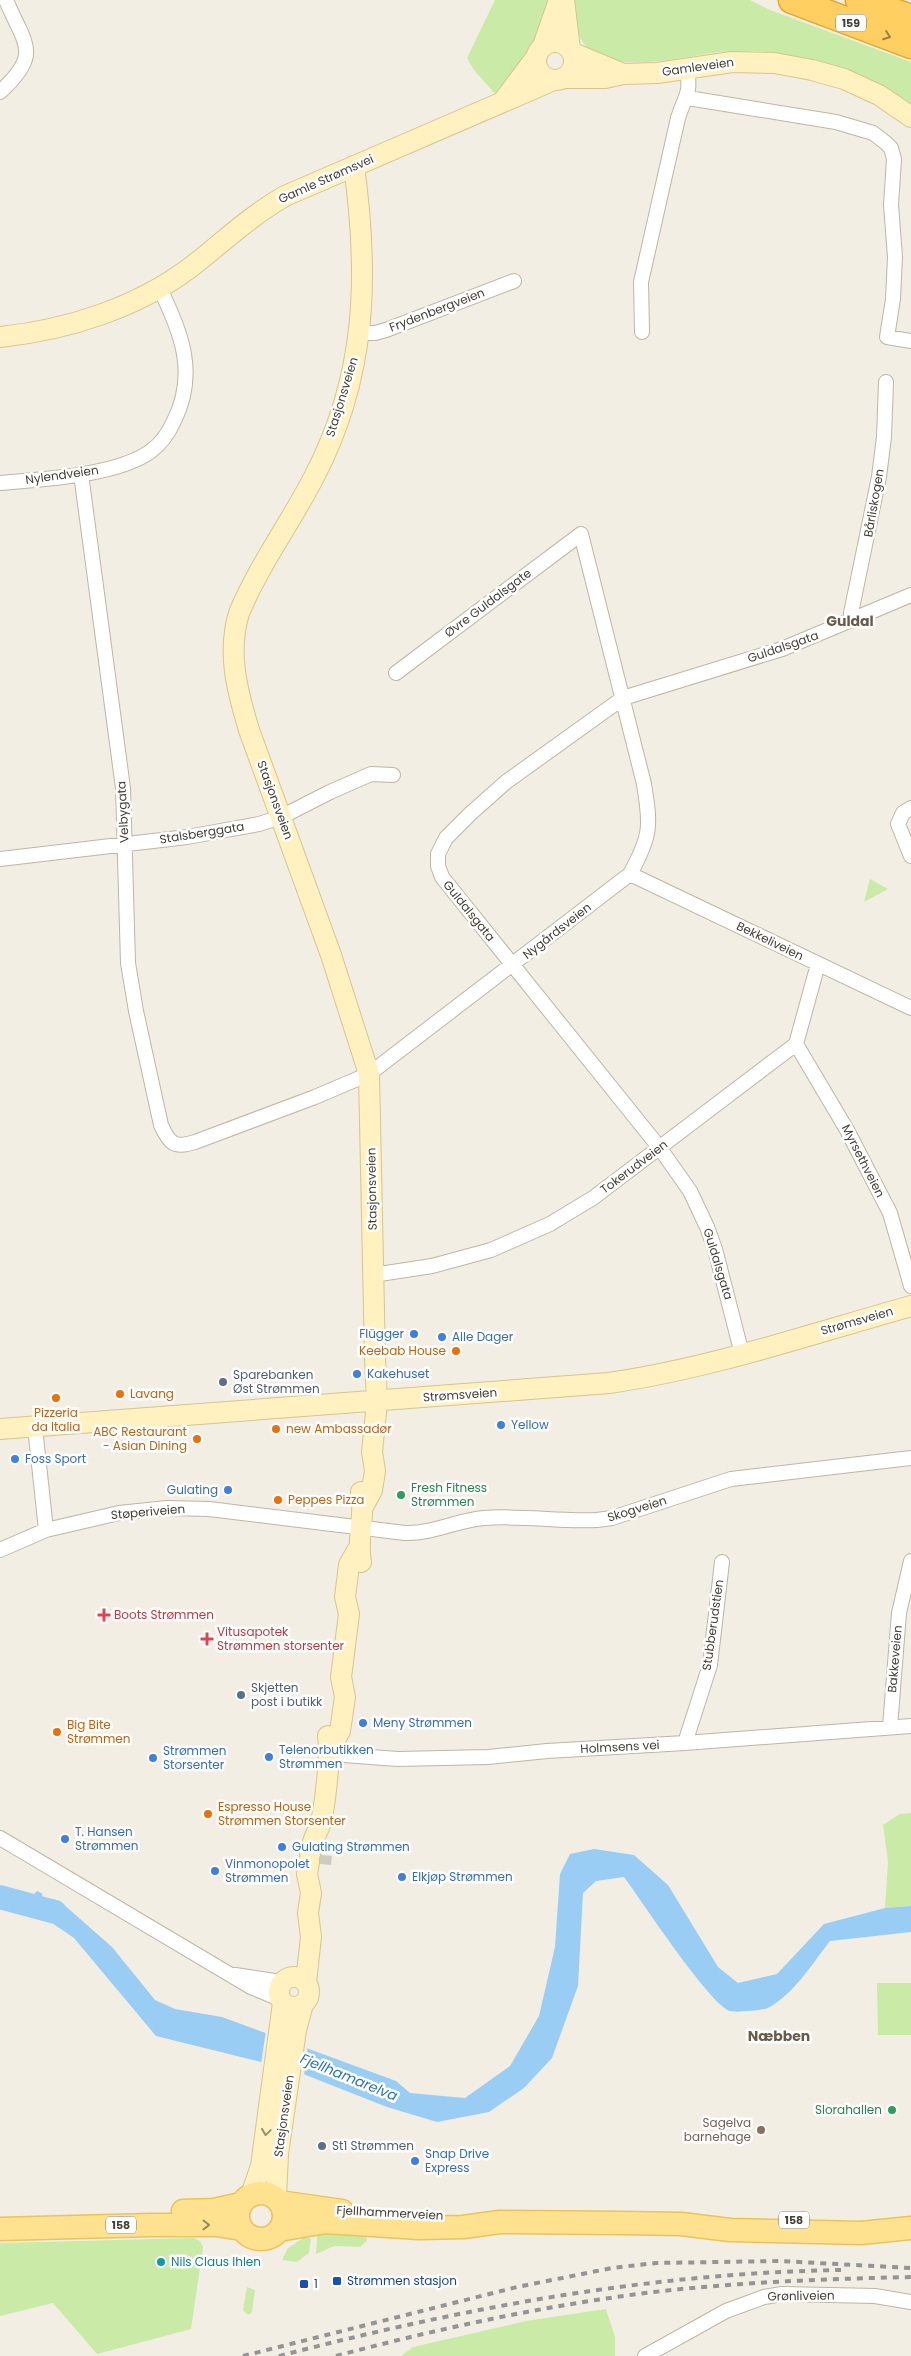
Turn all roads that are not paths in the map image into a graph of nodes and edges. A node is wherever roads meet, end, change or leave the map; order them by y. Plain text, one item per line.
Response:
1 (6, 0) edge
2 (559, 0) edge
3 (564, 0) edge
4 (792, 0) edge
5 (859, 0) edge
6 (903, 15) edge
7 (911, 44) edge
8 (540, 51) junction
9 (572, 51) junction
10 (687, 67) junction
11 (623, 74) junction
12 (560, 79) junction
13 (0, 92) edge
14 (688, 98) junction
15 (504, 100) junction
16 (911, 118) edge
17 (354, 166) junction
18 (514, 281) dead end
19 (159, 287) junction
20 (642, 332) dead end
21 (360, 333) junction
22 (0, 337) edge
23 (911, 341) edge
24 (886, 382) dead end
25 (81, 474) junction
26 (0, 483) edge
27 (581, 534) joint
28 (911, 595) edge
29 (853, 621) junction
30 (396, 673) dead end
31 (624, 698) junction
32 (394, 775) dead end
33 (911, 808) edge
34 (281, 817) junction
35 (125, 844) junction
36 (911, 856) edge
37 (0, 858) edge
38 (630, 874) junction
39 (818, 964) junction
40 (512, 965) junction
41 (911, 1008) edge
42 (796, 1044) junction
43 (369, 1074) junction
44 (174, 1144) joint
45 (659, 1147) junction
46 (373, 1274) junction
47 (911, 1286) edge
48 (911, 1306) edge
49 (742, 1354) junction
50 (377, 1402) junction
51 (35, 1427) junction
52 (0, 1429) edge
53 (911, 1458) edge
54 (361, 1528) junction
55 (46, 1530) junction
56 (0, 1550) edge
57 (722, 1562) dead end
58 (910, 1570) edge
59 (911, 1726) edge
60 (890, 1727) junction
61 (684, 1744) junction
62 (330, 1751) junction
63 (0, 1838) edge
64 (288, 1988) junction
65 (288, 2029) junction
66 (282, 2072) junction
67 (246, 2200) junction
68 (278, 2200) junction
69 (0, 2215) edge
70 (500, 2222) junction
71 (909, 2228) edge
72 (0, 2229) edge
73 (259, 2233) junction
74 (911, 2302) edge
75 (646, 2356) edge

1 - 13 street
2 - 8 main road
3 - 9 main road
4 -> 7 highway, 159
5 - 6 highway, 159
8 - 9 main road
8 - 12 main road
8 - 15 main road
9 - 11 main road, Gamleveien
9 - 12 main road
10 - 11 main road, Gamleveien
10 - 14 street
10 - 16 main road, Gamleveien
11 - 12 main road, Gamleveien
12 - 15 main road, Gamle Strømsvei
14 - 20 street
14 - 23 street
15 - 17 main road, Gamle Strømsvei
17 - 19 main road, Gamle Strømsvei
17 - 21 main road, Stasjonsveien
18 - 21 street, Frydenbergveien
19 - 22 main road, Gamle Strømsvei
19 - 25 street, Nylendveien
21 - 34 main road, Stasjonsveien
24 - 29 street, Bårliskogen
25 - 26 street, Nylendveien
25 - 35 street, Velbygata
27 - 30 street, Øvre Guldalsgate
27 - 31 street, Nygårdsveien
28 - 29 street, Guldalsgata
29 - 31 street, Guldalsgata
31 - 38 street, Nygårdsveien
31 - 40 street, Guldalsgata
32 - 34 street, Stalsberggata
33 - 36 street
34 - 35 street, Stalsberggata
34 - 43 main road, Stasjonsveien
35 - 37 street, Stalsberggata
35 - 44 street, Velbygata
38 - 39 street, Bekkeliveien
38 - 40 street, Nygårdsveien
39 - 41 street, Bekkeliveien
39 - 42 street
40 - 43 street, Nygårdsveien
40 - 45 street, Guldalsgata
42 - 45 street, Tokerudveien
42 - 47 street, Myrsethveien
43 - 44 street, Nygårdsveien
43 - 46 main road, Stasjonsveien
45 - 46 street, Tokerudveien
45 - 49 street, Guldalsgata
46 - 50 main road, Stasjonsveien
48 - 49 main road, Strømsveien
49 - 50 main road, Strømsveien
50 - 51 main road, Strømsveien
50 - 54 main road, Stasjonsveien
51 - 52 main road, Strømsveien
51 - 55 street
53 - 54 street, Skogveien
54 - 55 street, Støperiveien
54 - 62 main road, Stasjonsveien
55 - 56 street, Støperiveien
57 - 61 street, Stubberudstien
58 - 60 street, Bakkeveien
59 - 60 street, Holmsens vei
60 - 61 street, Holmsens vei
61 - 62 street, Holmsens vei
62 - 64 main road, Stasjonsveien
63 - 64 street
64 - 65 main road, Stasjonsveien
64 - 65 main road, Stasjonsveien
65 - 66 main road, Stasjonsveien
66 -> 67 main road, Stasjonsveien
66 - 68 main road, Stasjonsveien
67 - 68 main road, 158
67 - 69 main road, 158
67 - 73 main road
68 - 70 main road, Fjellhammerveien / 158
68 - 73 main road
70 - 71 main road, Fjellhammerveien / 158
70 - 73 main road, Fjellhammerveien / 158
72 -> 73 main road, 158
74 - 75 street, Grønliveien

